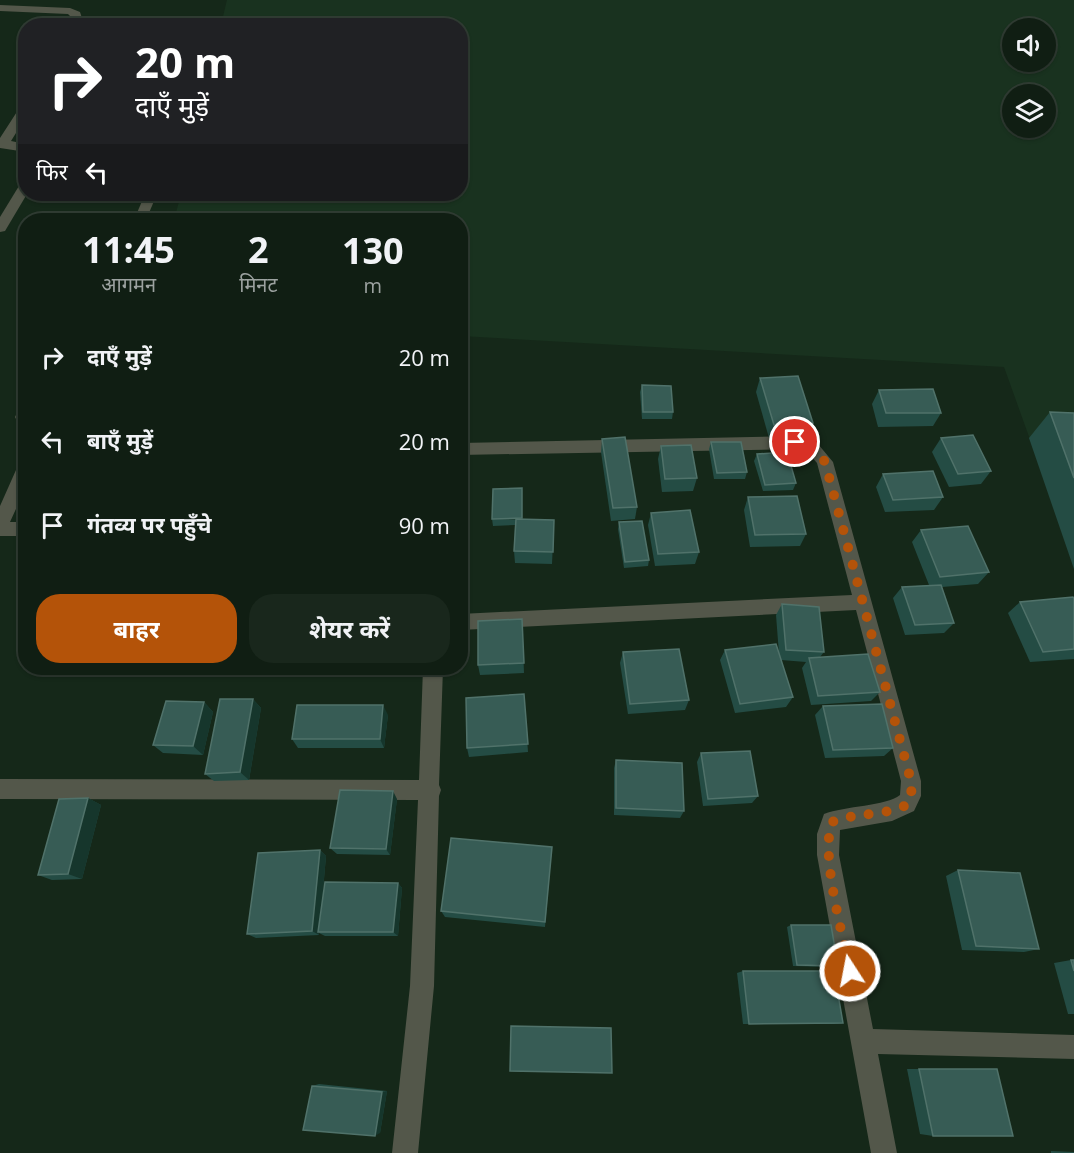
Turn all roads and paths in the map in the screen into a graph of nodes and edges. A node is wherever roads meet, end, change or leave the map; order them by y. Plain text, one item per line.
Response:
1 (0, 8) edge
2 (78, 18) edge
3 (18, 120) edge
4 (1, 144) edge
5 (18, 147) edge
6 (18, 198) edge
7 (0, 228) edge
8 (468, 449) edge
9 (18, 485) edge
10 (0, 528) edge
11 (18, 529) edge
12 (863, 602) junction
13 (468, 622) edge
14 (433, 675) edge
15 (0, 789) edge
16 (431, 789) junction
17 (863, 1041) junction
18 (1074, 1047) edge
19 (405, 1153) edge
20 (884, 1153) edge

1 - 2 street
3 - 4 street
4 - 5 street
6 - 7 street
8 - 12 street
9 - 10 street
10 - 11 street
12 - 13 street
12 - 17 street
14 - 16 street
15 - 16 street
16 - 19 street
17 - 18 street
17 - 20 street

